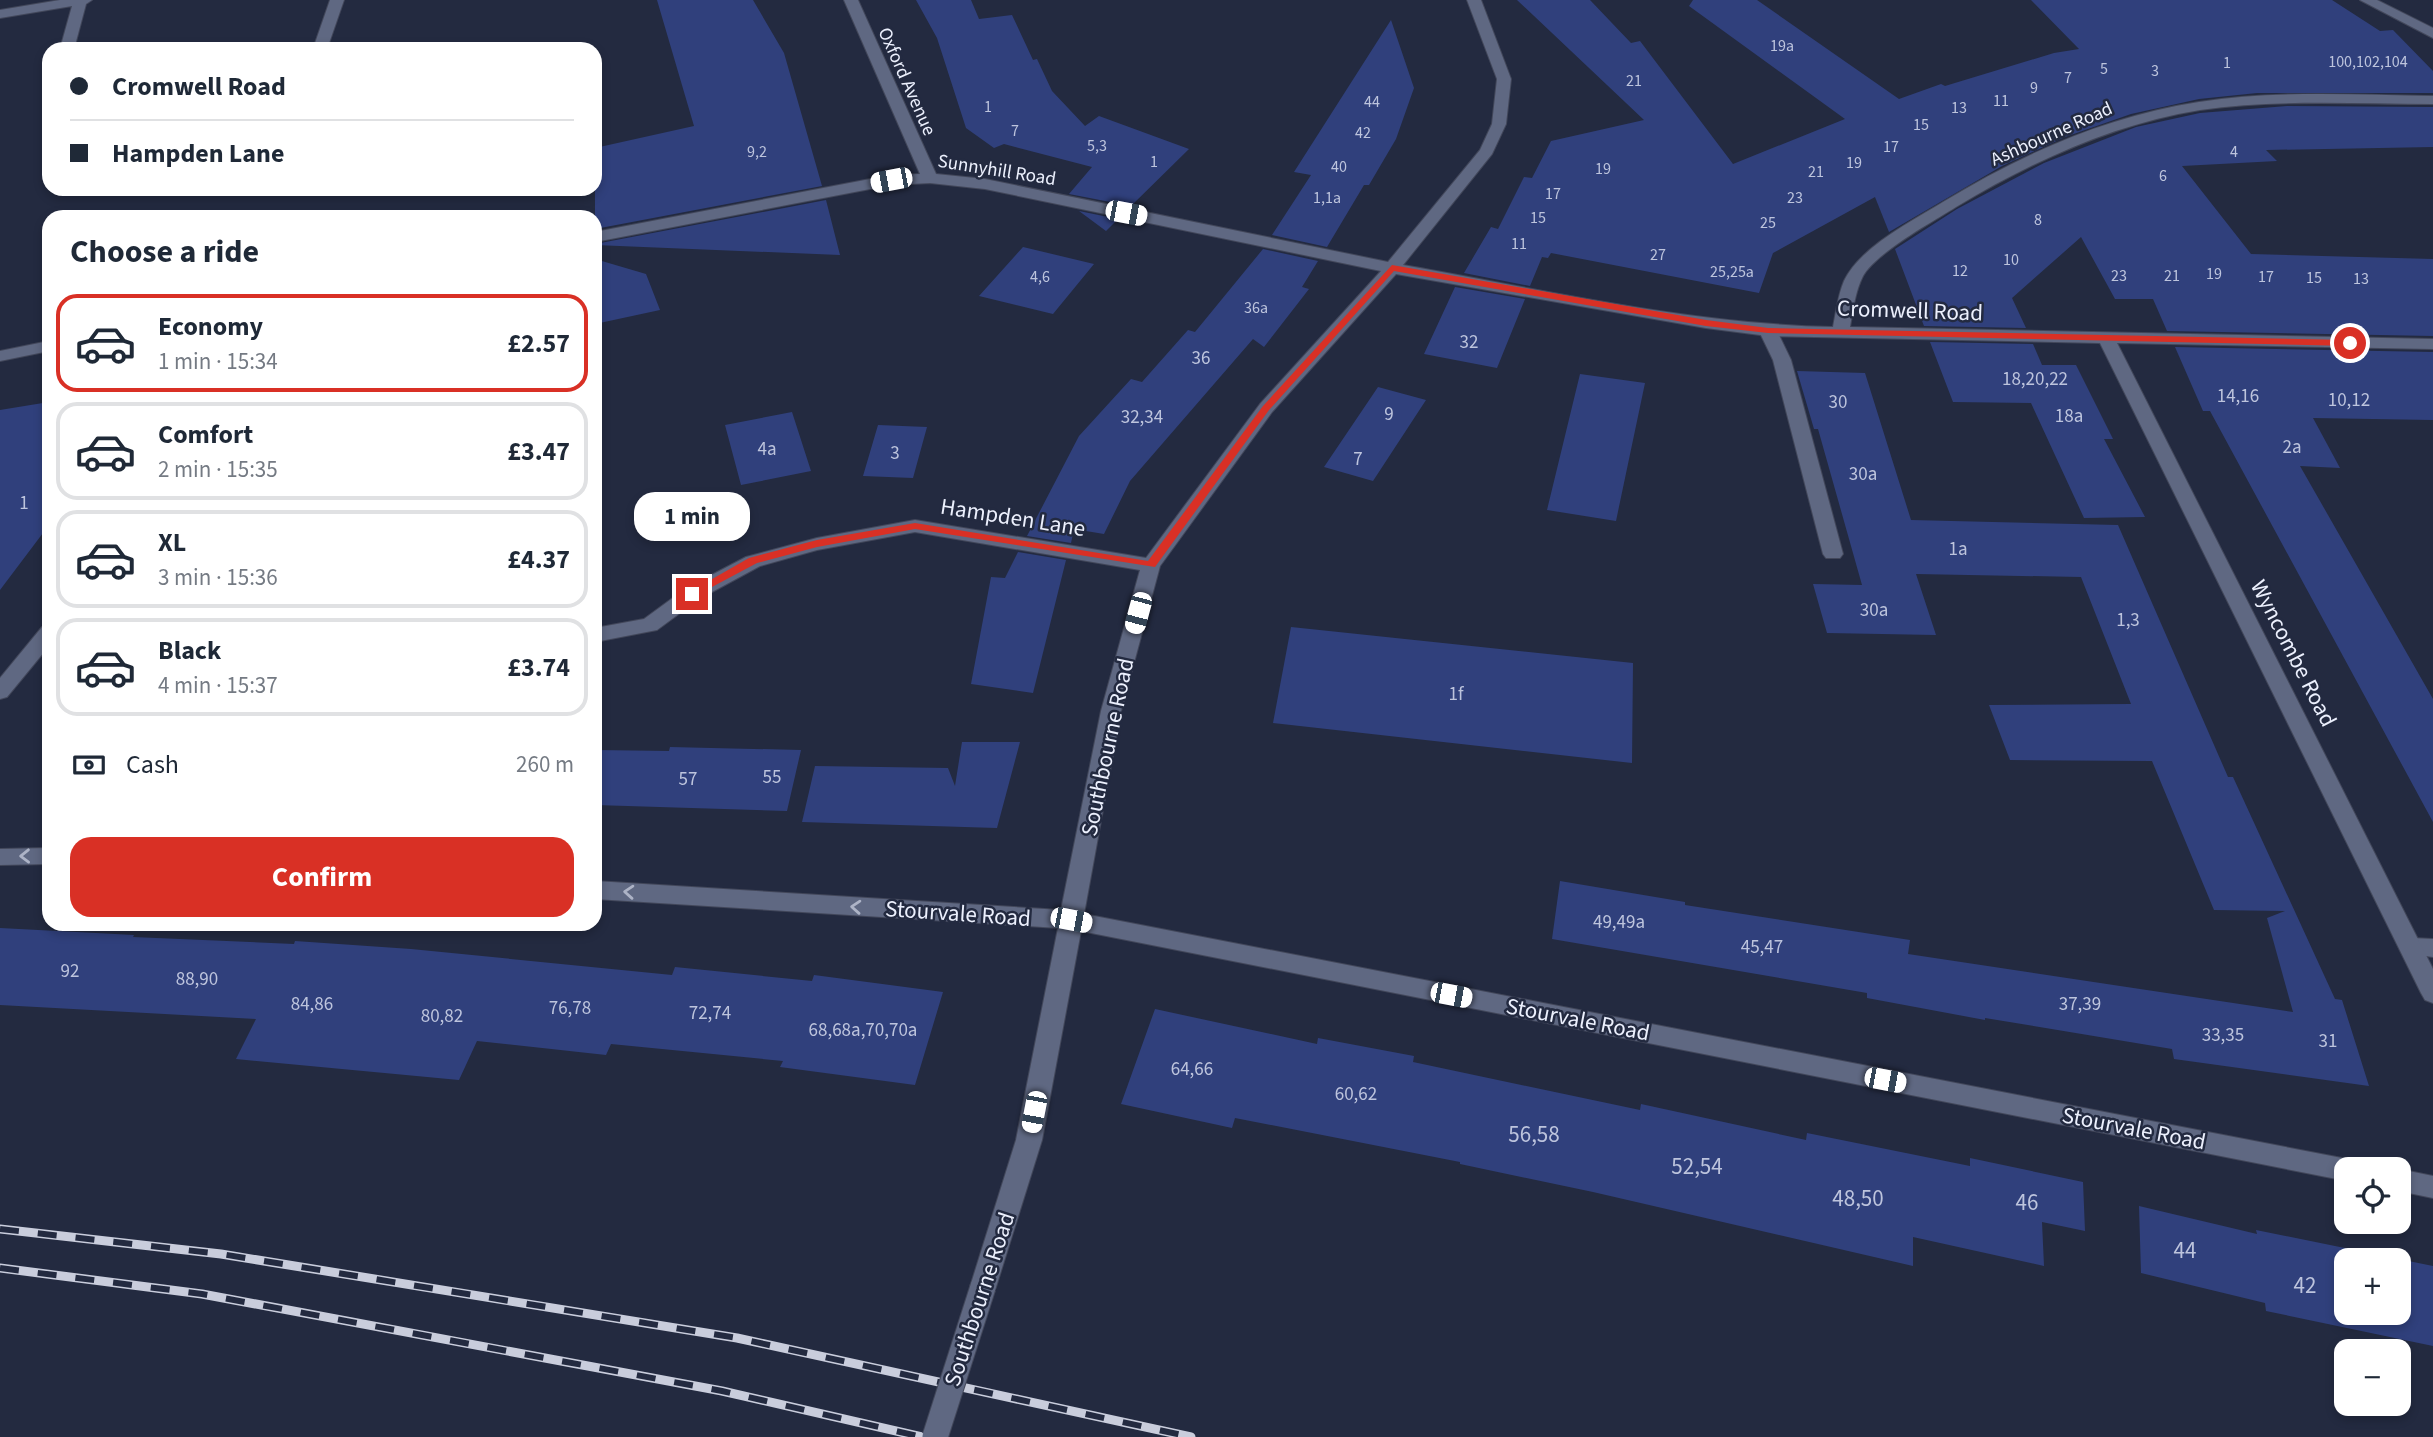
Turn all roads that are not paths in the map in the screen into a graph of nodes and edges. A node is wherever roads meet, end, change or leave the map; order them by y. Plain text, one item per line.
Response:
1 (85, 0) edge
2 (337, 0) edge
3 (851, 0) edge
4 (1475, 0) edge
5 (2367, 0) edge
6 (80, 1) edge
7 (0, 14) edge
8 (2433, 34) edge
9 (70, 42) edge
10 (322, 42) edge
11 (2433, 100) edge
12 (930, 178) junction
13 (602, 236) edge
14 (1392, 268) junction
15 (1841, 330) junction
16 (1768, 331) junction
17 (2106, 338) junction
18 (2433, 344) edge
19 (42, 347) edge
20 (0, 356) edge
21 (1833, 554) dead end
22 (1151, 565) junction
23 (602, 634) edge
24 (42, 640) edge
25 (5, 685) edge
26 (42, 856) edge
27 (0, 857) edge
28 (602, 890) edge
29 (1071, 920) junction
30 (2423, 948) edge
31 (2433, 993) edge
32 (2334, 1167) edge
33 (2411, 1182) edge
34 (2433, 1187) edge
35 (935, 1437) edge

1 - 6 street
2 - 10 street
3 - 12 street, Oxford Avenue
4 - 14 street, Southbourne Road
5 - 8 street
6 - 7 street
6 - 9 street
11 - 15 street, Ashbourne Road
12 - 13 street, Sunnyhill Road
12 - 14 street, Sunnyhill Road
14 - 16 street, Cromwell Road
14 - 22 street, Southbourne Road
15 - 16 street, Cromwell Road
15 - 17 street, Cromwell Road
16 - 21 street
17 - 18 street, Cromwell Road
17 - 30 street, Wyncombe Road
19 - 20 street
22 - 23 street, Hampden Lane
22 - 29 street, Southbourne Road
24 - 25 street
26 -> 27 street
29 -> 28 street, Stourvale Road
29 - 32 street, Stourvale Road
29 - 35 street, Southbourne Road, bridge
30 - 31 street, Wyncombe Road
33 - 34 street

